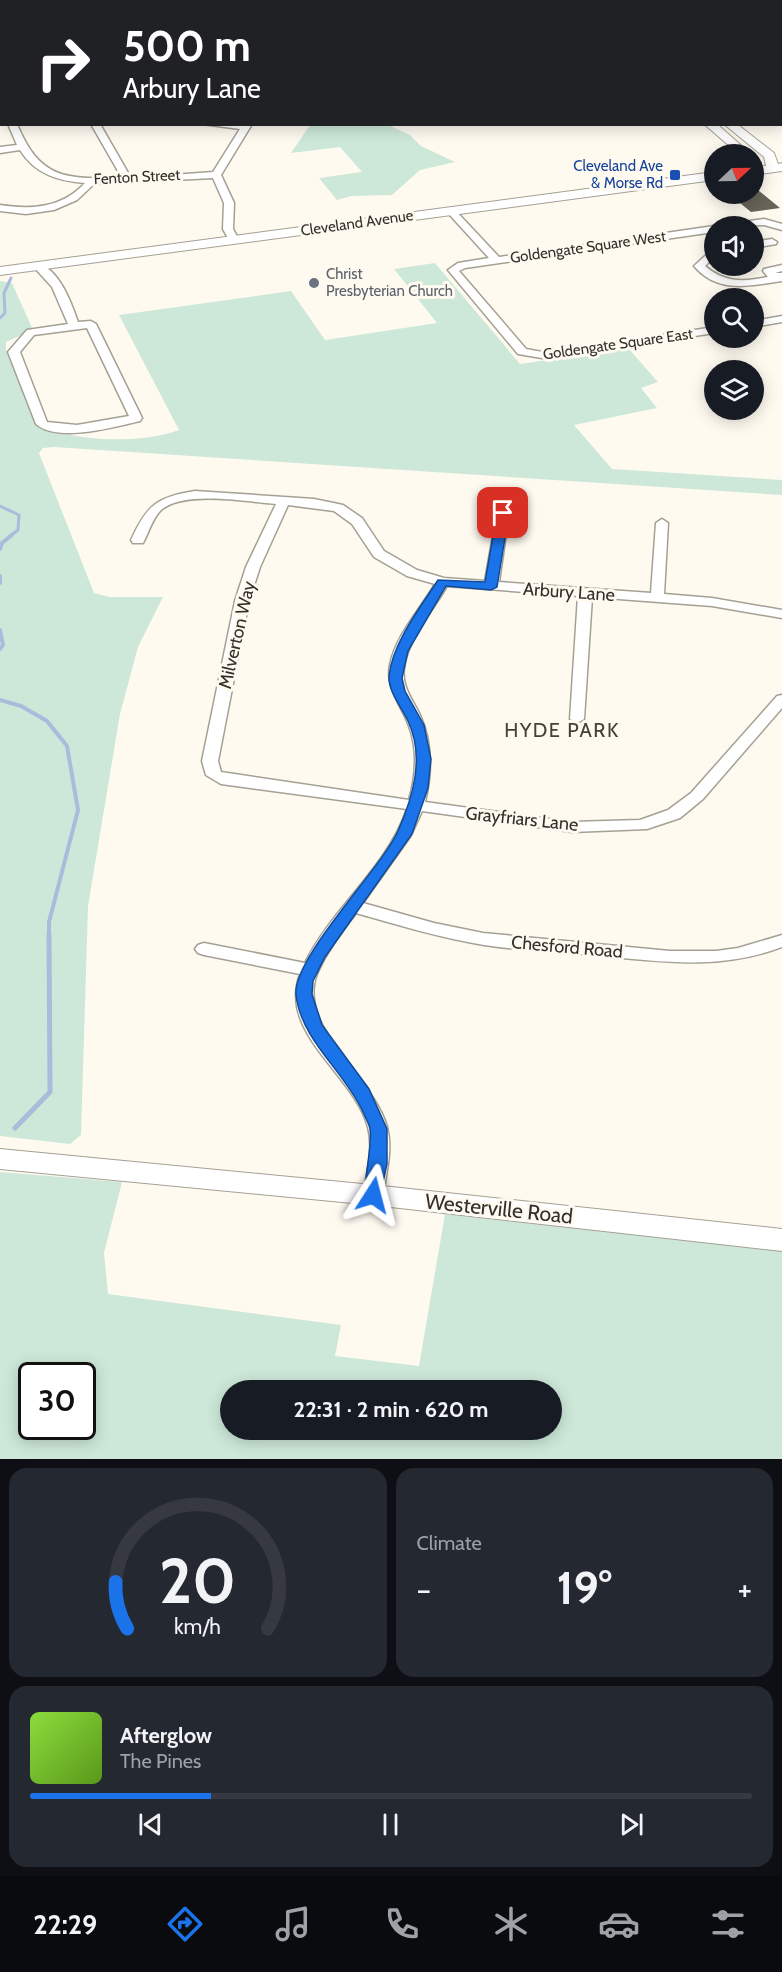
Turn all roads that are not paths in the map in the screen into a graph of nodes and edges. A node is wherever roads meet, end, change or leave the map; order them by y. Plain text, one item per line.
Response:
1 (13, 126) edge
2 (96, 126) edge
3 (246, 126) edge
4 (712, 126) edge
5 (732, 126) edge
6 (734, 144) edge
7 (23, 147) junction
8 (0, 150) edge
9 (764, 164) edge
10 (779, 171) edge
11 (216, 175) junction
12 (704, 177) edge
13 (92, 181) junction
14 (128, 181) junction
15 (0, 208) edge
16 (451, 211) junction
17 (764, 222) edge
18 (782, 227) edge
19 (704, 231) edge
20 (234, 240) junction
21 (496, 260) junction
22 (38, 266) junction
23 (782, 268) edge
24 (0, 271) edge
25 (712, 276) edge
26 (782, 277) edge
27 (782, 319) edge
28 (764, 322) edge
29 (74, 326) junction
30 (704, 332) edge
31 (522, 352) joint
32 (284, 501) junction
33 (503, 513) dead end
34 (662, 523) dead end
35 (138, 540) dead end
36 (442, 582) junction
37 (491, 587) junction
38 (585, 594) junction
39 (657, 598) junction
40 (782, 614) edge
41 (782, 699) edge
42 (577, 719) dead end
43 (214, 774) joint
44 (415, 807) junction
45 (354, 906) junction
46 (782, 941) edge
47 (204, 949) dead end
48 (310, 970) junction
49 (0, 1159) edge
50 (373, 1195) junction
51 (782, 1240) edge

1 - 7 street, Fenton Street
2 - 14 street
3 - 11 street
4 - 6 main road
5 - 10 main road
7 - 8 street
7 - 13 street, Fenton Street
9 - 10 main road
11 - 14 street, Fenton Street
11 - 20 street
12 - 16 main road, Cleveland Avenue
13 - 14 street, Fenton Street
13 - 15 street
16 - 20 main road, Cleveland Avenue
16 - 21 street
17 - 18 street
19 - 21 street, Goldengate Square West
20 - 22 main road, Cleveland Avenue
21 - 31 street, Goldengate Square West
22 - 24 main road, Cleveland Avenue
22 - 29 street
23 - 26 street
25 - 26 street
27 - 28 street
29 - 29 street
30 - 31 street, Goldengate Square East
32 - 35 street, Arbury Lane
32 - 36 street, Arbury Lane
32 - 43 street, Milverton Way
33 - 37 street
34 - 39 street
36 - 37 street, Arbury Lane
36 - 44 street
37 - 38 street, Arbury Lane
38 - 39 street, Arbury Lane
38 - 42 street
39 - 40 street, Arbury Lane
41 - 44 street, Grayfriars Lane
43 - 44 street, Grayfriars Lane
44 - 45 street
45 - 46 street, Chesford Road
45 - 48 street
47 - 48 street
48 - 50 street
49 - 50 main road, Westerville Road
50 - 51 main road, Westerville Road

